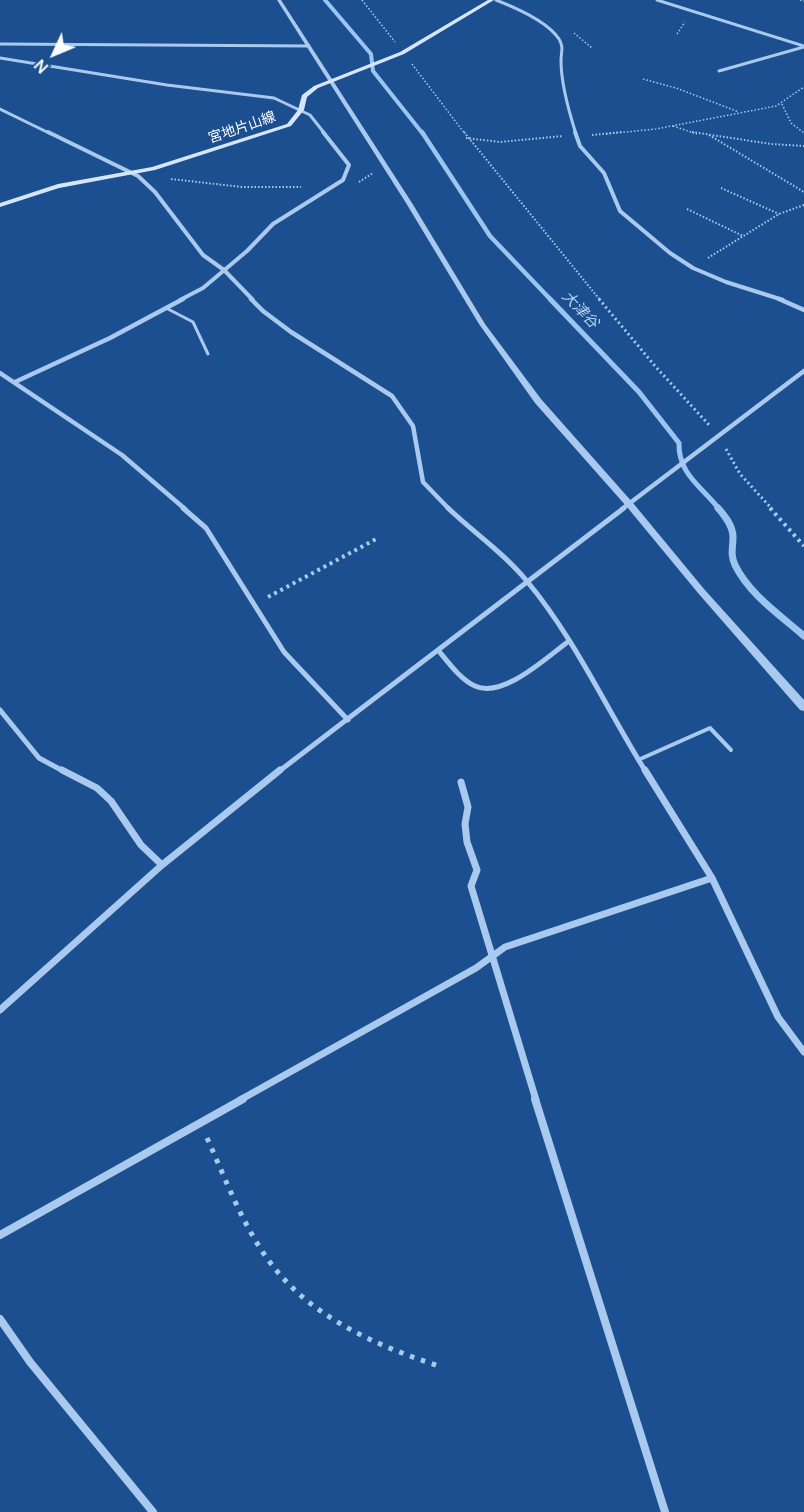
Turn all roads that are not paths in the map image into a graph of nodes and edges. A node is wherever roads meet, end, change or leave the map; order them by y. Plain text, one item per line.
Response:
1 (279, 0) edge
2 (494, 0) edge
3 (657, 0) edge
4 (674, 0) edge
5 (668, 3) junction
6 (0, 45) edge
7 (309, 46) junction
8 (804, 46) edge
9 (0, 58) edge
10 (719, 71) dead end
11 (330, 80) junction
12 (0, 109) edge
13 (301, 110) junction
14 (135, 175) junction
15 (0, 205) edge
16 (224, 270) junction
17 (166, 308) junction
18 (804, 310) edge
19 (208, 354) dead end
20 (804, 371) edge
21 (0, 373) edge
22 (15, 382) junction
23 (633, 501) junction
24 (527, 581) junction
25 (568, 641) junction
26 (438, 650) junction
27 (804, 707) edge
28 (0, 710) edge
29 (348, 720) junction
30 (731, 750) dead end
31 (638, 760) junction
32 (461, 782) dead end
33 (162, 865) junction
34 (712, 878) junction
35 (490, 957) junction
36 (0, 1010) edge
37 (804, 1052) edge
38 (0, 1235) edge
39 (0, 1319) edge
40 (153, 1512) edge
41 (665, 1512) edge

1 - 7 street
2 - 11 main road, 宮地片山線
2 - 18 street
3 - 5 street
4 - 5 street
5 - 8 street
6 - 7 street
7 - 11 street
8 - 10 street
9 - 13 street
11 - 13 main road, 宮地片山線
11 - 23 street
12 - 14 street
13 - 14 main road, 宮地片山線
13 - 16 street
14 - 15 main road, 宮地片山線
14 - 16 street
16 - 17 street
16 - 24 street
17 - 19 lane
17 - 22 street
20 - 23 street
21 - 22 street
22 - 29 street
23 - 24 street
23 - 27 street
24 - 25 street
24 - 26 street
25 - 26 street
25 - 31 street
26 - 29 street
28 - 33 street
29 - 33 street
30 - 31 lane
31 - 34 street
32 - 35 street
33 - 36 street
34 - 35 street
34 - 37 street
35 - 38 street
35 - 41 street
39 - 40 street

